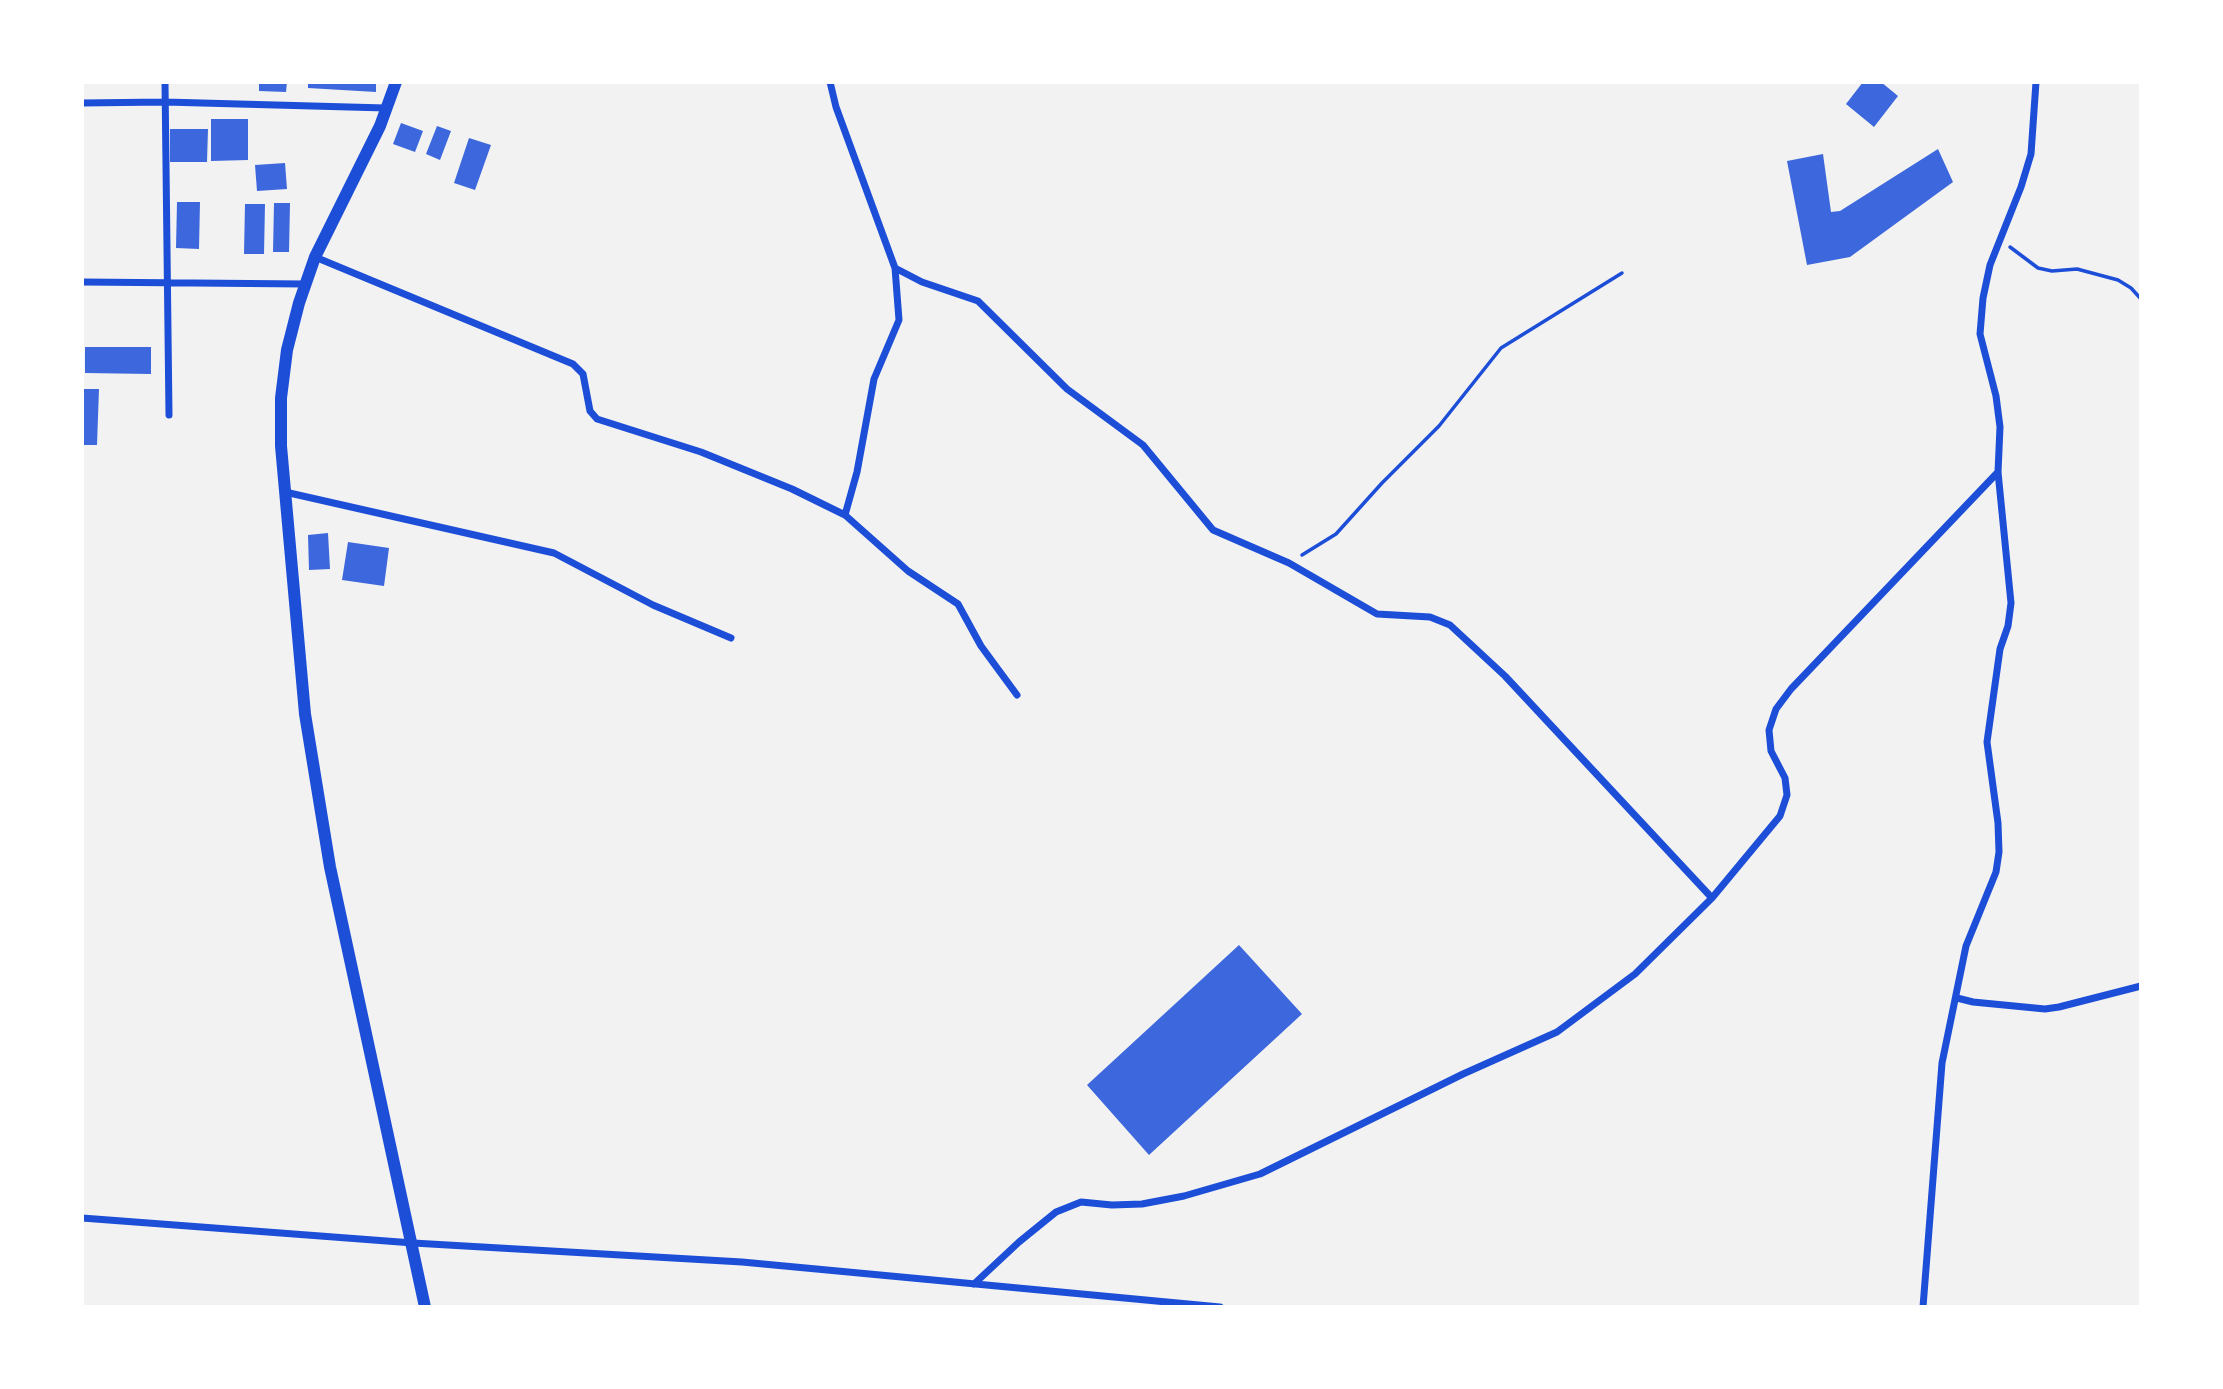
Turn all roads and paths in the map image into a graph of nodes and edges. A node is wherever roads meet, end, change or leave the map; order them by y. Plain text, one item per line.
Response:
1 (165, 82) edge
2 (396, 82) edge
3 (830, 82) edge
4 (2036, 82) edge
5 (165, 102) junction
6 (82, 103) edge
7 (386, 108) junction
8 (2000, 240) junction
9 (315, 257) junction
10 (895, 268) junction
11 (1622, 273) dead end
12 (82, 282) edge
13 (167, 283) junction
14 (306, 284) junction
15 (2141, 299) edge
16 (169, 415) dead end
17 (1998, 472) junction
18 (285, 492) junction
19 (845, 515) junction
20 (1289, 563) junction
21 (731, 638) dead end
22 (1017, 695) dead end
23 (1712, 898) junction
24 (2141, 986) edge
25 (1957, 998) junction
26 (82, 1218) edge
27 (413, 1243) junction
28 (974, 1284) junction
29 (425, 1307) edge
30 (1220, 1307) edge
31 (1923, 1307) edge

1 - 5 street
2 - 7 street
3 - 10 street
4 - 8 street
5 - 6 street
5 - 7 street
5 - 13 street
7 - 9 street
8 - 15 path
8 - 17 street
9 - 14 street
9 - 19 street
10 - 19 street
10 - 20 street
11 - 20 path
12 - 13 street
13 - 14 street
13 - 16 street
14 - 18 street
17 - 23 street
17 - 25 street
18 - 21 street
18 - 27 street
19 - 22 street
20 - 23 street
23 - 28 street
24 - 25 street
25 - 31 street
26 - 27 street
27 - 28 street
27 - 29 street
28 - 30 street

